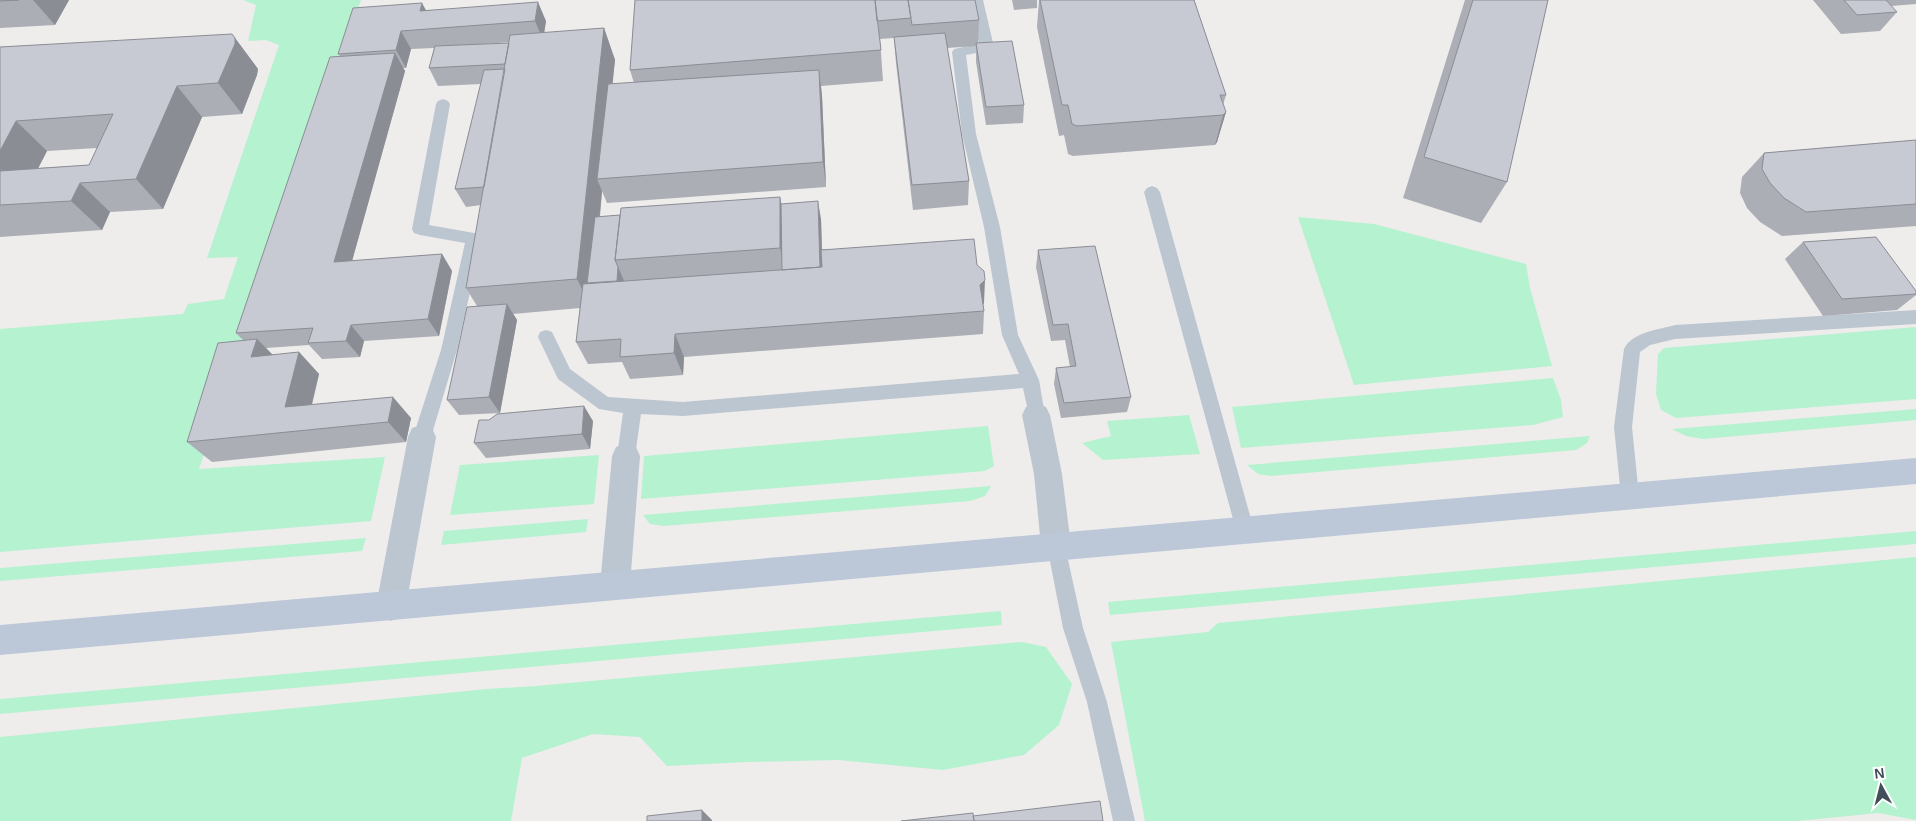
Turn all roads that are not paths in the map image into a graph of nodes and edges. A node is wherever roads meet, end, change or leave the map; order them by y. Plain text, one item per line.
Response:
1 (976, 0) edge
2 (443, 104) dead end
3 (1152, 192) dead end
4 (1916, 317) edge
5 (546, 338) dead end
6 (1030, 380) junction
7 (632, 406) junction
8 (1036, 415) joint
9 (422, 437) joint
10 (626, 456) joint
11 (1916, 471) edge
12 (1630, 496) junction
13 (1245, 530) junction
14 (1056, 546) junction
15 (615, 585) junction
16 (391, 606) junction
17 (0, 640) edge
18 (1124, 821) edge

1 - 6 lane
2 - 9 lane
3 - 13 lane
4 - 12 lane
5 - 7 lane
6 - 7 lane
6 - 8 lane
7 - 10 lane
8 - 14 street
9 - 16 street
10 - 15 street
11 - 12 main road
12 - 13 main road
13 - 14 main road
14 - 15 main road
14 - 18 lane
15 - 16 main road
16 - 17 main road

